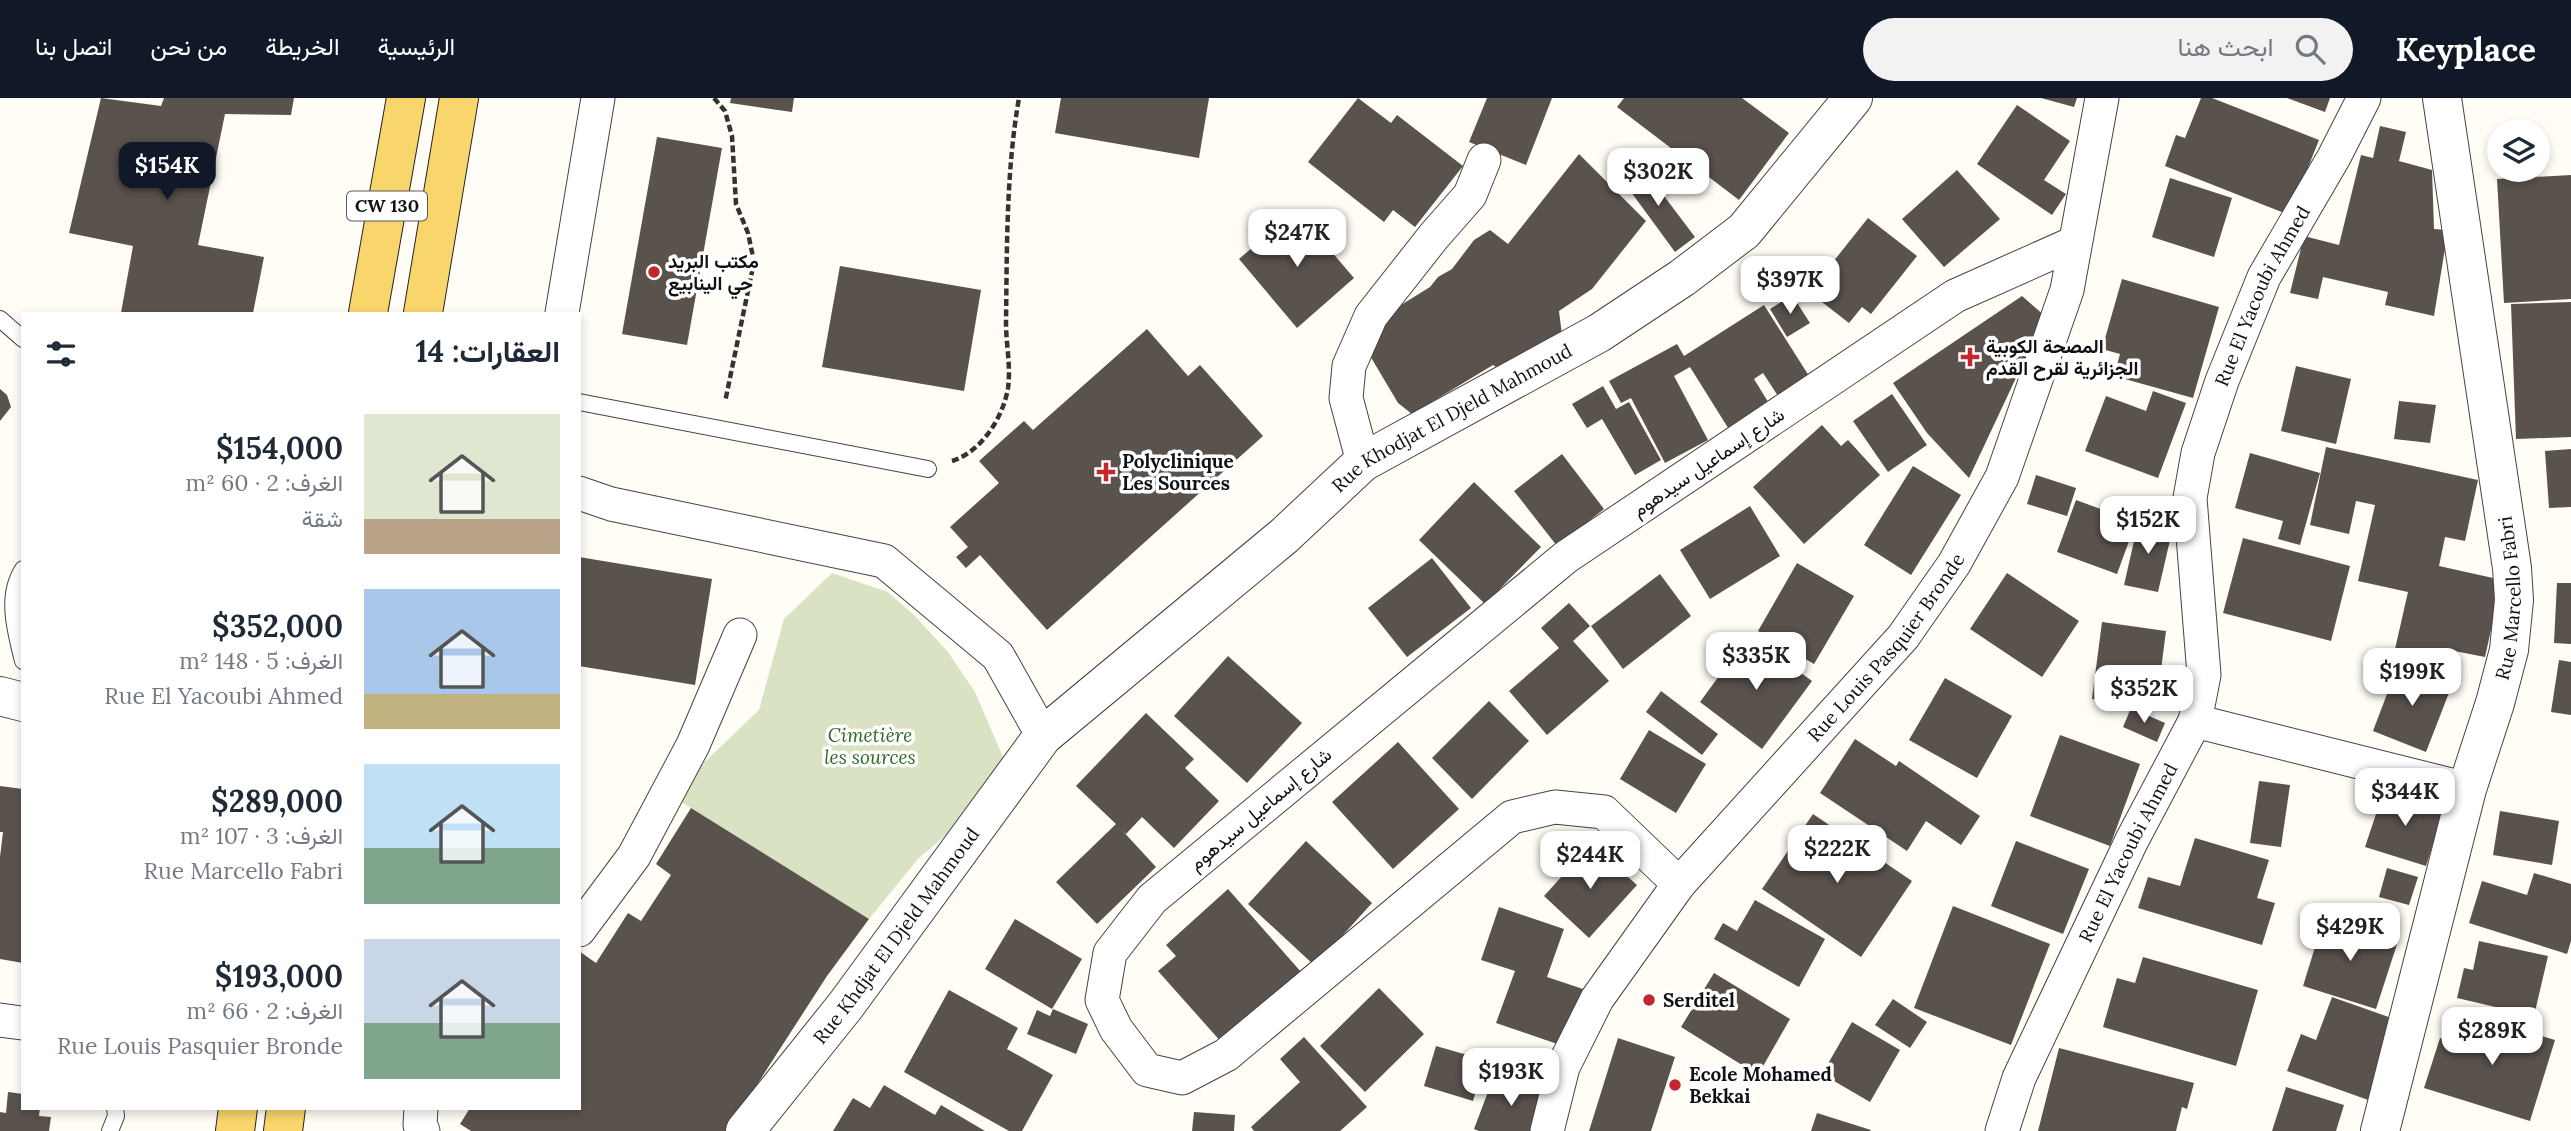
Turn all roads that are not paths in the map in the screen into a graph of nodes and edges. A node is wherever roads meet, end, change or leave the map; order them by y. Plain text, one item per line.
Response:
1 (406, 98) edge
2 (460, 98) edge
3 (598, 98) edge
4 (1853, 98) edge
5 (2102, 98) edge
6 (2364, 98) edge
7 (2442, 98) edge
8 (1485, 160) dead end
9 (2074, 243) junction
10 (368, 312) edge
11 (423, 312) edge
12 (562, 312) edge
13 (0, 320) edge
14 (21, 337) edge
15 (581, 402) edge
16 (1363, 462) junction
17 (928, 469) road end
18 (581, 494) edge
19 (21, 575) edge
20 (740, 635) dead end
21 (21, 652) edge
22 (0, 696) edge
23 (21, 701) edge
24 (2195, 721) junction
25 (1043, 736) junction
26 (2467, 789) junction
27 (1679, 884) junction
28 (581, 927) edge
29 (0, 1020) edge
30 (21, 1023) edge
31 (115, 1110) edge
32 (238, 1110) edge
33 (286, 1110) edge
34 (421, 1110) edge
35 (110, 1131) edge
36 (235, 1131) edge
37 (283, 1131) edge
38 (423, 1131) edge
39 (745, 1131) edge
40 (1547, 1131) edge
41 (2002, 1131) edge
42 (2380, 1131) edge

1 - 10 main road, CW 130
2 - 11 main road, CW 130
3 - 12 street
4 - 16 street, Rue Khodjat El Djeld Mahmoud
5 - 9 street, Rue Louis Pasquier Bronde
6 - 24 street, Rue El Yacoubi Ahmed
7 - 26 street, Rue Marcello Fabri
8 - 16 street
9 - 27 street, Rue Louis Pasquier Bronde
9 - 27 street, شارع إسماعيل سيدهوم
13 - 14 lane
15 - 17 lane
16 - 25 street, Rue Khodjat El Djeld Mahmoud
18 - 25 street
19 - 21 lane
20 - 28 street
22 - 23 street
24 - 26 street
24 - 41 street, Rue El Yacoubi Ahmed
25 - 39 street, Rue Khdjat El Djeld Mahmoud
26 - 42 street, Rue Marcello Fabri
27 - 40 street, Rue Louis Pasquier Bronde
29 - 30 street
31 - 35 lane
32 - 36 main road
33 - 37 main road
34 - 38 street

